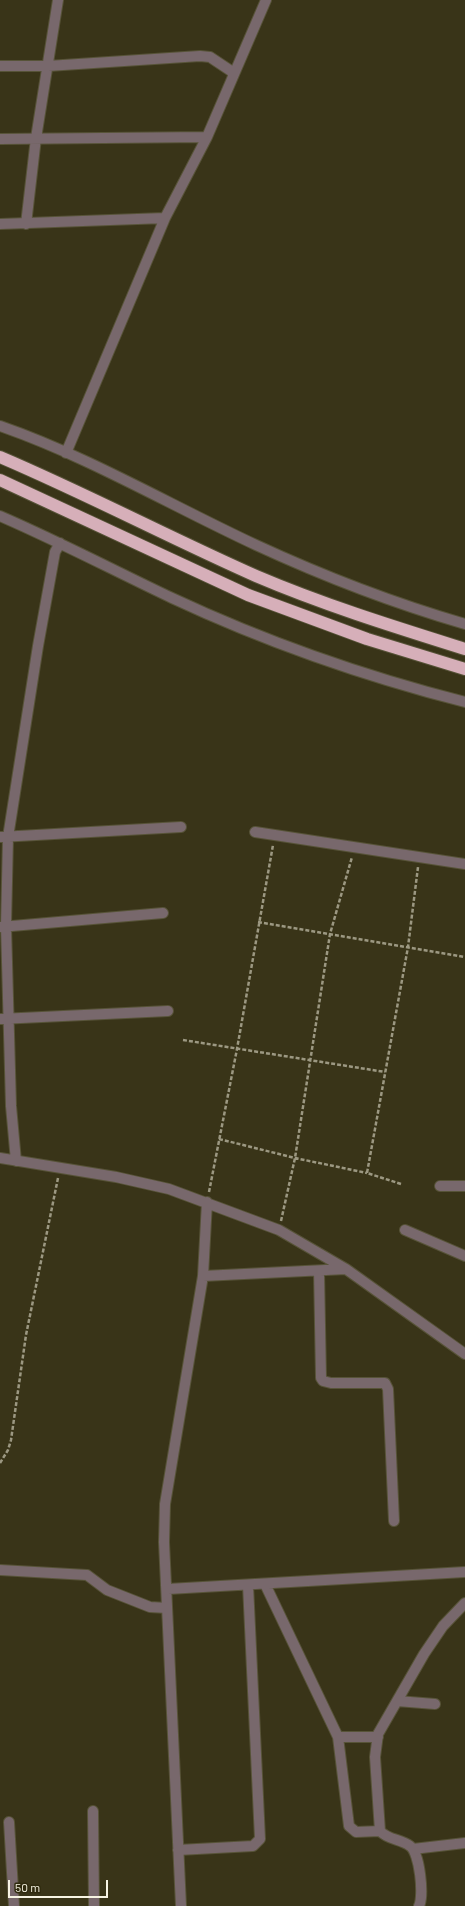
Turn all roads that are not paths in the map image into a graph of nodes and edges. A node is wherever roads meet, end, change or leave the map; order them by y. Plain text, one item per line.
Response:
1 (58, 0) edge
2 (266, 0) edge
3 (0, 66) edge
4 (48, 66) junction
5 (234, 73) junction
6 (207, 137) junction
7 (36, 138) junction
8 (0, 139) edge
9 (166, 218) junction
10 (0, 224) edge
11 (26, 224) junction
12 (0, 426) edge
13 (66, 454) junction
14 (0, 457) edge
15 (0, 480) edge
16 (0, 516) edge
17 (60, 542) junction
18 (465, 624) edge
19 (465, 649) edge
20 (465, 669) edge
21 (465, 702) edge
22 (180, 827) dead end
23 (255, 832) dead end
24 (4, 837) edge
25 (465, 864) edge
26 (163, 913) dead end
27 (3, 926) edge
28 (168, 1011) dead end
29 (5, 1019) edge
30 (0, 1158) edge
31 (16, 1161) junction
32 (440, 1186) dead end
33 (465, 1186) edge
34 (207, 1202) junction
35 (405, 1230) dead end
36 (465, 1256) edge
37 (346, 1269) junction
38 (319, 1271) junction
39 (203, 1276) junction
40 (465, 1354) edge
41 (394, 1521) dead end
42 (0, 1570) edge
43 (465, 1572) edge
44 (265, 1584) junction
45 (248, 1585) junction
46 (168, 1589) junction
47 (464, 1604) edge
48 (167, 1608) junction
49 (397, 1701) junction
50 (435, 1704) dead end
51 (338, 1737) junction
52 (378, 1737) junction
53 (93, 1811) dead end
54 (9, 1822) dead end
55 (380, 1831) junction
56 (465, 1843) edge
57 (413, 1849) junction
58 (178, 1850) junction
59 (14, 1906) edge
60 (94, 1906) edge
61 (182, 1906) edge
62 (419, 1906) edge

1 - 4 street
2 - 5 street
3 - 4 street
4 - 5 street
4 - 7 street
5 - 6 street
6 - 7 street
6 - 9 street
7 - 8 street
7 - 11 street
9 - 11 street
9 - 13 street
10 - 11 street
12 - 13 street
13 - 18 street
14 - 19 highway
15 - 20 highway
16 - 17 street
17 - 21 street
17 - 24 street
22 - 24 street
23 - 25 street
24 - 27 street
26 - 27 street
27 - 29 street
28 - 29 street
29 - 31 street
30 - 31 street
31 - 34 street
32 - 33 street
34 - 37 street
34 - 39 street
35 - 36 street
37 - 38 street
37 - 40 street
38 - 39 street
38 - 41 street
39 - 46 street
42 - 48 street
43 - 44 street
44 - 45 street
44 - 51 street
45 - 46 street
45 - 58 street
46 - 48 street
47 - 49 street
48 - 58 street
49 - 50 street
49 - 52 street
51 - 52 street
51 - 55 street
52 - 55 street
53 - 60 street
54 - 59 street
55 - 57 street
56 - 57 street
57 - 62 street
58 - 61 street

